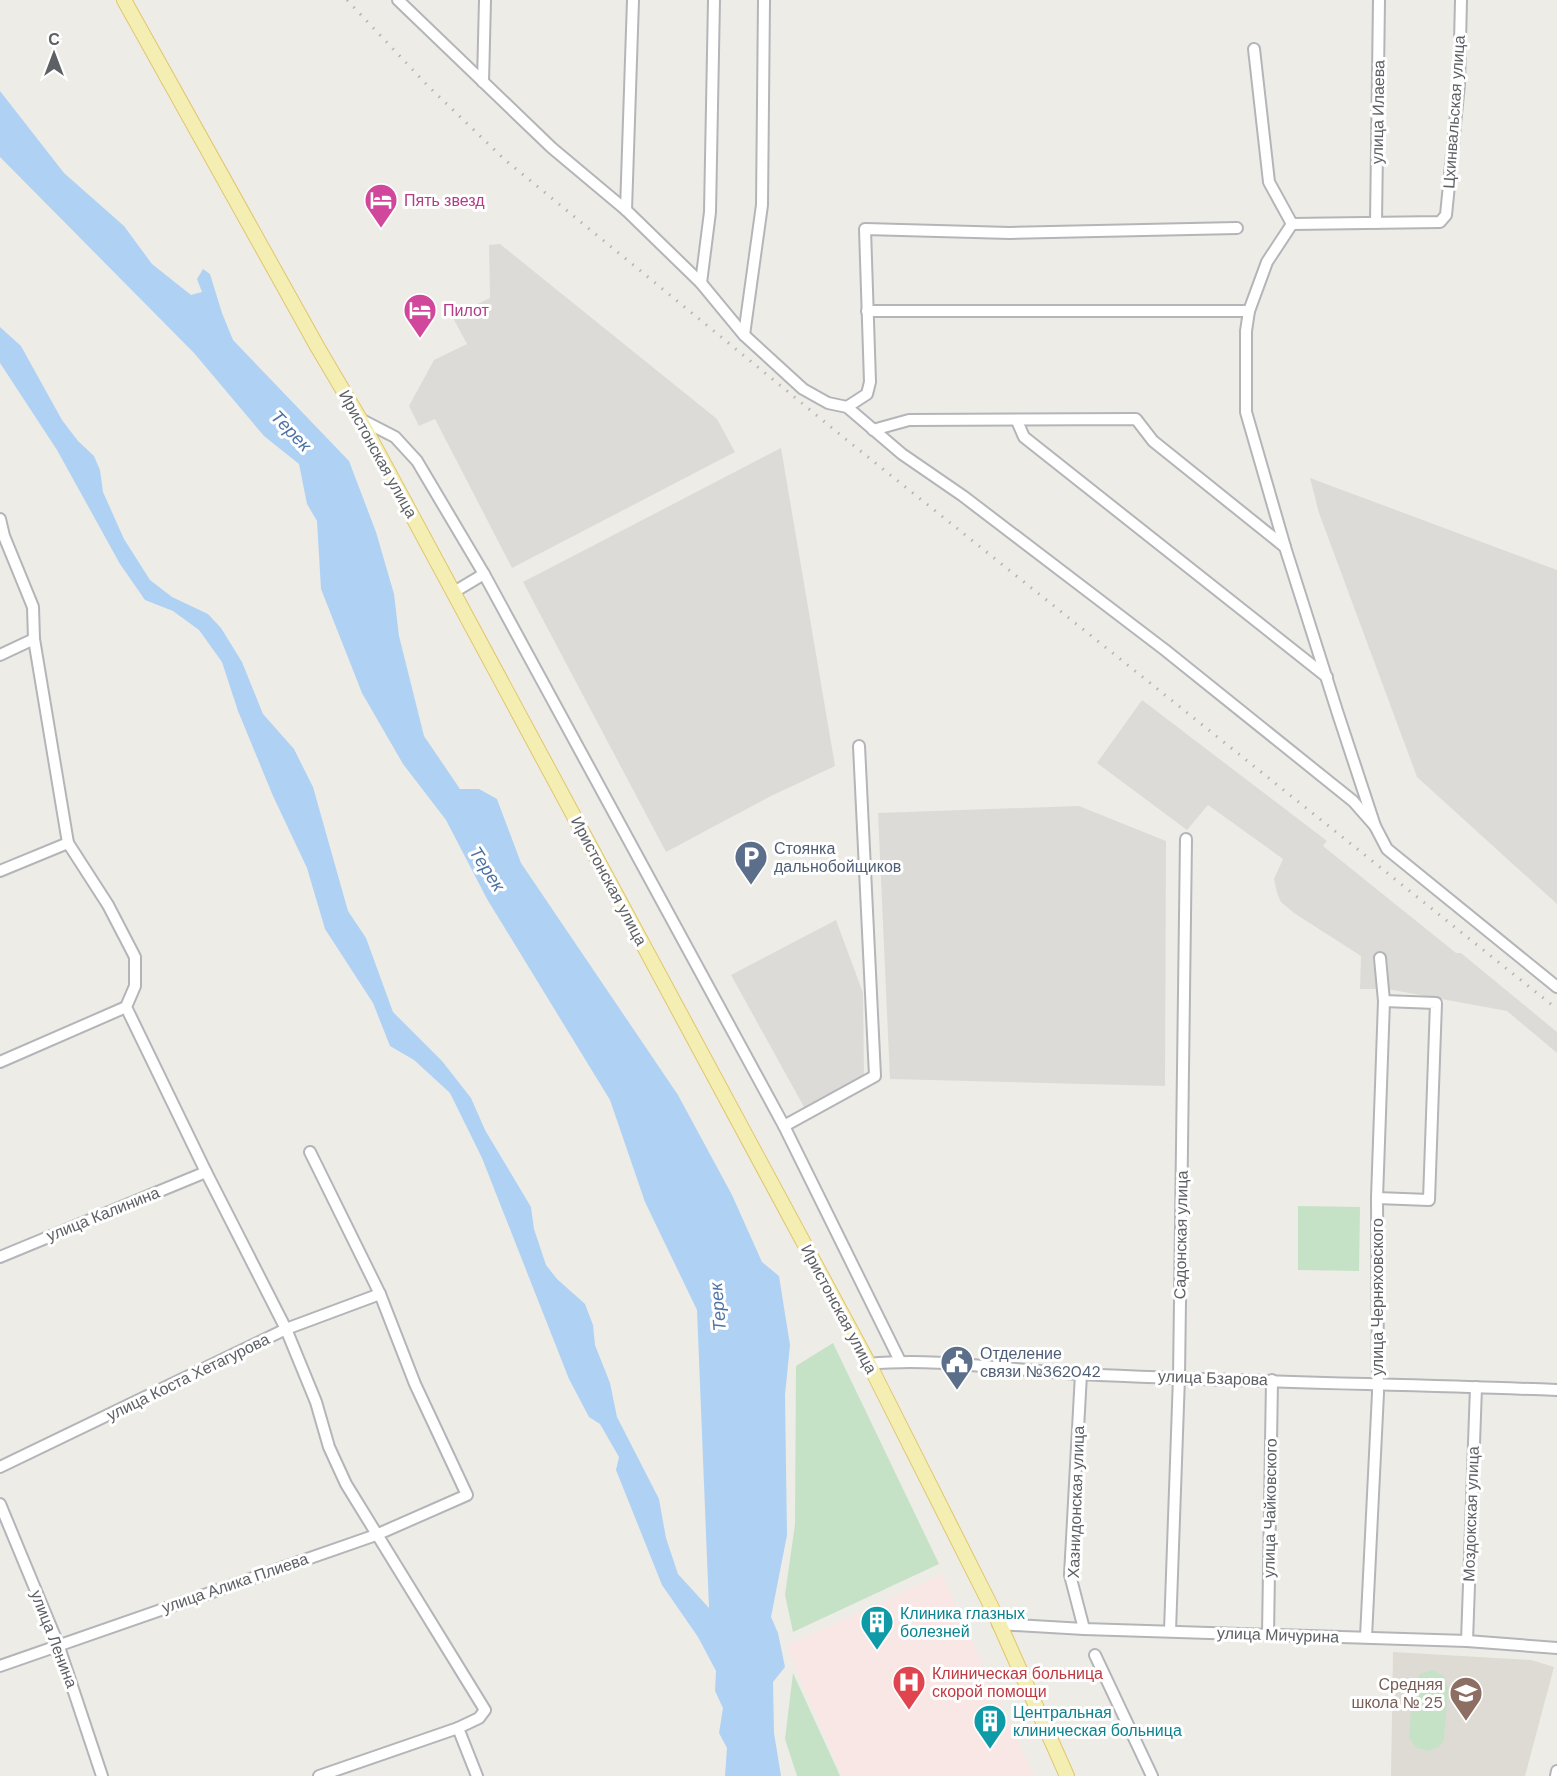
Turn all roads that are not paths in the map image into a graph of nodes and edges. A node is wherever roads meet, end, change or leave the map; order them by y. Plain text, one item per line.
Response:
1 (124, 0) edge
2 (485, 0) edge
3 (633, 0) edge
4 (714, 0) edge
5 (764, 0) edge
6 (1379, 0) edge
7 (1461, 0) edge
8 (400, 2) edge
9 (1254, 50) dead end
10 (483, 82) junction
11 (626, 210) junction
12 (1376, 223) junction
13 (1292, 224) junction
14 (1237, 228) dead end
15 (701, 283) junction
16 (867, 311) junction
17 (1249, 311) junction
18 (744, 335) junction
19 (847, 407) junction
20 (360, 419) junction
21 (1017, 421) junction
22 (873, 430) junction
23 (0, 519) edge
24 (1285, 547) junction
25 (484, 574) junction
26 (454, 592) junction
27 (34, 639) junction
28 (0, 655) edge
29 (1327, 677) junction
30 (859, 746) dead end
31 (1375, 826) junction
32 (1186, 839) dead end
33 (68, 843) junction
34 (0, 871) edge
35 (1380, 958) dead end
36 (1557, 987) edge
37 (1384, 1000) junction
38 (126, 1007) junction
39 (0, 1062) edge
40 (784, 1126) junction
41 (310, 1152) dead end
42 (206, 1172) junction
43 (1377, 1198) junction
44 (0, 1257) edge
45 (380, 1294) junction
46 (286, 1329) junction
47 (900, 1360) junction
48 (869, 1364) junction
49 (1081, 1374) junction
50 (1179, 1377) junction
51 (1272, 1380) junction
52 (1376, 1386) junction
53 (1476, 1387) junction
54 (1557, 1390) edge
55 (0, 1467) edge
56 (0, 1504) edge
57 (376, 1535) junction
58 (998, 1624) junction
59 (1084, 1629) junction
60 (1170, 1631) junction
61 (1268, 1635) junction
62 (1366, 1637) junction
63 (1467, 1641) junction
64 (58, 1644) junction
65 (1557, 1648) edge
66 (1095, 1655) dead end
67 (0, 1666) edge
68 (458, 1728) junction
69 (1557, 1771) edge
70 (102, 1776) edge
71 (319, 1776) edge
72 (477, 1776) edge
73 (1066, 1776) edge
74 (1152, 1776) edge
75 (1556, 1776) edge

1 - 20 main road, Иристонская улица
2 - 10 street
3 - 11 street
4 - 15 street
5 - 18 street
6 - 12 street, улица Илаева
7 - 12 street, Цхинвальская улица
8 - 10 street
9 - 13 street
10 - 11 street
11 - 15 street
12 - 13 street
13 - 17 street
14 - 16 street
15 - 18 street
16 - 17 street
16 - 19 street
17 - 24 street
18 - 19 street
19 - 22 street
20 - 25 street
20 - 26 main road, Иристонская улица
21 - 22 street
21 - 24 street
21 - 29 street
22 - 31 street
23 - 27 street
24 - 29 street
25 - 26 street
25 - 40 street
26 - 48 main road, Иристонская улица
27 - 28 street
27 - 33 street
29 - 31 street
30 - 40 street
31 - 36 street
32 - 50 street, Садонская улица
33 - 34 street
33 - 38 street
35 - 37 street, улица Черняховского
37 - 43 street, улица Черняховского
37 - 43 street
38 - 39 street
38 - 42 street
40 - 47 street
41 - 45 street
42 - 44 street, улица Калинина
42 - 46 street
43 - 52 street, улица Черняховского
45 - 46 street, улица Коста Хетагурова
45 - 57 street, улица Алика Плиева
46 - 55 street, улица Коста Хетагурова
46 - 57 street
47 - 48 street, улица Бзарова
47 - 49 street, улица Бзарова
48 - 58 main road, Иристонская улица
49 - 50 street, улица Бзарова
49 - 59 street, Хазнидонская улица
50 - 51 street, улица Бзарова
50 - 60 street, Садонская улица
51 - 52 street, улица Бзарова
51 - 61 street, улица Чайковского
52 - 53 street, улица Бзарова
52 - 62 street, улица Черняховского
53 - 54 street, улица Бзарова
53 - 63 street, Моздокская улица
56 - 64 street, улица Ленина
57 - 64 street, улица Алика Плиева
57 - 68 street
58 - 59 street, улица Мичурина
58 - 73 main road, Иристонская улица
59 - 60 street, улица Мичурина
60 - 61 street, улица Мичурина
61 - 62 street, улица Мичурина
62 - 63 street, улица Мичурина
63 - 65 street, улица Мичурина
64 - 67 street, улица Алика Плиева
64 - 70 street, улица Ленина
66 - 74 street
68 - 71 street
68 - 72 street
69 - 75 street

